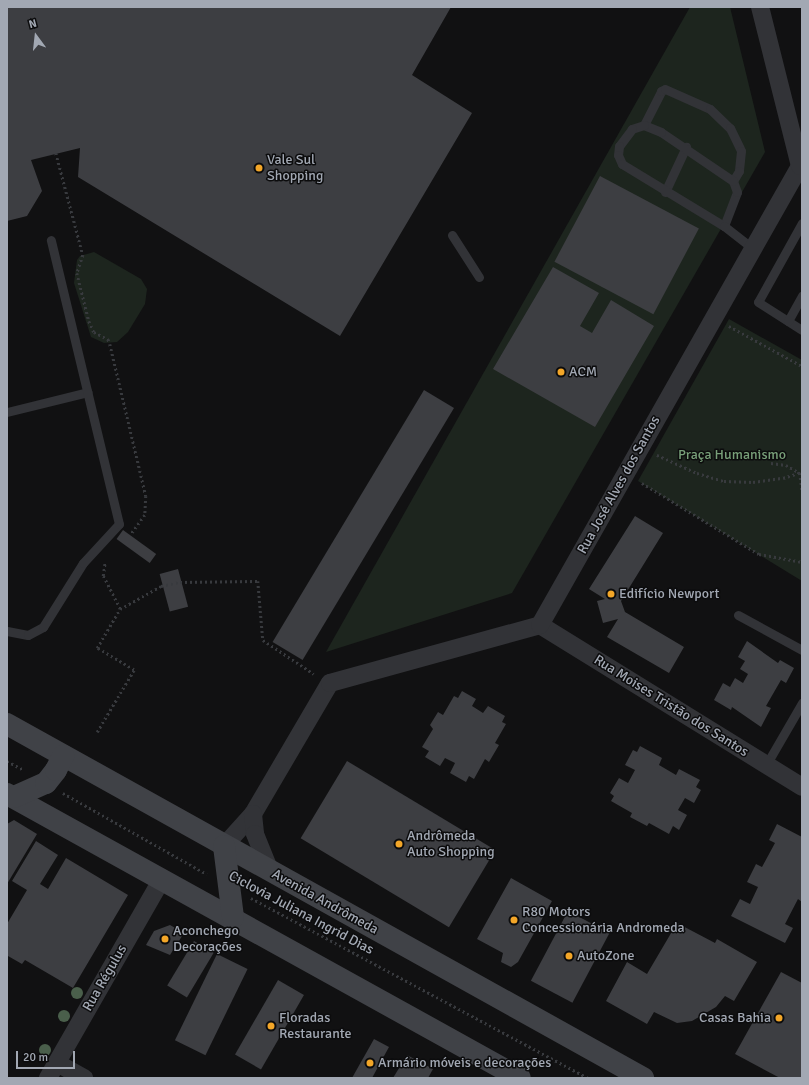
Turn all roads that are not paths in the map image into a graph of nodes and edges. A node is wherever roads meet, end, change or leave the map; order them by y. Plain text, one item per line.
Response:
1 (760, 7) edge
2 (644, 125) junction
3 (686, 147) junction
4 (801, 166) edge
5 (733, 181) junction
6 (665, 192) junction
7 (802, 223) edge
8 (724, 226) junction
9 (452, 235) dead end
10 (51, 240) dead end
11 (753, 249) junction
12 (479, 278) dead end
13 (802, 296) edge
14 (788, 321) junction
15 (802, 330) edge
16 (88, 392) junction
17 (7, 412) edge
18 (738, 615) dead end
19 (540, 625) junction
20 (7, 631) edge
21 (802, 650) edge
22 (802, 703) edge
23 (7, 724) edge
24 (63, 756) junction
25 (766, 765) junction
26 (802, 787) edge
27 (11, 796) edge
28 (253, 814) junction
29 (224, 846) junction
30 (270, 871) junction
31 (162, 879) junction
32 (232, 917) junction
33 (57, 1063) junction
34 (48, 1078) edge
35 (84, 1078) edge
36 (520, 1078) edge
37 (643, 1078) edge

1 - 4 street, Rua José Alves dos Santos
2 - 3 lane
2 - 5 lane
2 - 6 lane
3 - 5 lane
3 - 6 lane
4 - 11 street, Rua José Alves dos Santos
5 - 8 lane
6 - 8 lane
7 - 14 lane
8 - 11 lane
9 - 12 lane
10 - 16 lane
11 - 19 street, Rua José Alves dos Santos
13 - 14 lane
14 - 15 lane
16 - 17 lane
16 - 20 lane
18 - 21 lane
19 - 25 street, Rua Moises Tristão dos Santos
19 - 28 street
22 - 25 lane
23 - 24 main road, Avenida Andrômeda
24 - 27 main road
24 - 29 main road, Avenida Andrômeda
25 - 26 street, Rua Moises Tristão dos Santos
27 - 31 main road
28 - 29 street
28 - 30 street
29 - 30 main road, Avenida Andrômeda
29 - 32 main road
30 - 37 main road, Avenida Andrômeda
31 - 32 main road
31 - 33 street, Rua Régulus
32 - 36 main road
33 - 34 street, Rua Régulus
33 - 35 street

